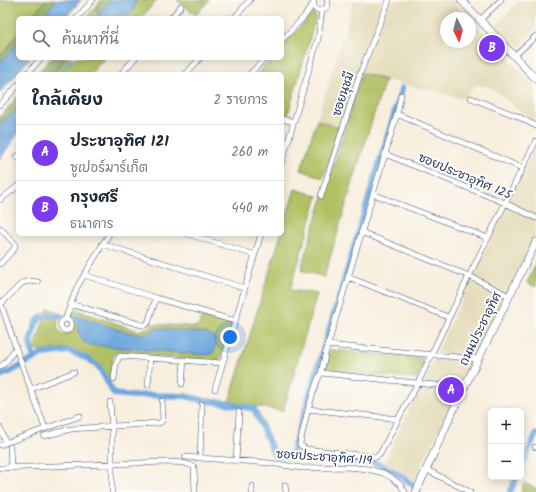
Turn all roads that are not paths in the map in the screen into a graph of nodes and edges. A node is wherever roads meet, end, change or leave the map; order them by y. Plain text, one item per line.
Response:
1 (93, 0) edge
2 (250, 0) edge
3 (389, 0) edge
4 (461, 0) edge
5 (501, 0) edge
6 (328, 1) edge
7 (314, 2) edge
8 (181, 6) dead end
9 (322, 11) junction
10 (79, 16) edge
11 (173, 16) edge
12 (236, 16) edge
13 (480, 20) junction
14 (536, 36) edge
15 (284, 38) edge
16 (514, 56) junction
17 (39, 60) edge
18 (133, 60) edge
19 (198, 60) edge
20 (263, 60) edge
21 (29, 72) edge
22 (123, 72) edge
23 (188, 72) edge
24 (252, 72) edge
25 (536, 79) edge
26 (16, 87) edge
27 (401, 95) dead end
28 (471, 98) dead end
29 (0, 105) edge
30 (397, 114) junction
31 (284, 120) edge
32 (294, 122) junction
33 (536, 126) edge
34 (536, 141) edge
35 (284, 152) edge
36 (385, 154) junction
37 (522, 168) junction
38 (16, 188) edge
39 (372, 194) junction
40 (321, 196) dead end
41 (0, 200) edge
42 (505, 203) junction
43 (536, 218) edge
44 (0, 228) edge
45 (361, 232) junction
46 (108, 236) edge
47 (194, 236) edge
48 (260, 236) edge
49 (488, 238) junction
50 (536, 242) edge
51 (102, 244) junction
52 (255, 256) junction
53 (0, 264) edge
54 (84, 275) junction
55 (469, 276) junction
56 (348, 277) junction
57 (38, 282) dead end
58 (244, 288) junction
59 (509, 296) junction
60 (156, 298) junction
61 (0, 302) edge
62 (70, 304) junction
63 (448, 317) junction
64 (65, 320) dead end
65 (235, 321) junction
66 (327, 345) junction
67 (16, 347) junction
68 (431, 355) junction
69 (150, 358) junction
70 (478, 359) junction
71 (184, 360) junction
72 (222, 363) junction
73 (0, 367) edge
74 (74, 372) dead end
75 (320, 373) junction
76 (114, 379) dead end
77 (418, 383) junction
78 (148, 384) dead end
79 (182, 384) dead end
80 (464, 388) junction
81 (31, 389) junction
82 (215, 389) dead end
83 (162, 401) dead end
84 (110, 402) dead end
85 (202, 404) dead end
86 (308, 409) junction
87 (239, 412) dead end
88 (80, 416) dead end
89 (398, 419) junction
90 (112, 426) junction
91 (0, 428) edge
92 (45, 428) junction
93 (44, 436) dead end
94 (0, 445) edge
95 (8, 445) junction
96 (185, 458) dead end
97 (200, 458) junction
98 (236, 461) junction
99 (111, 463) junction
100 (11, 467) junction
101 (0, 468) edge
102 (427, 470) junction
103 (285, 485) dead end
104 (417, 490) edge
105 (112, 492) edge
106 (195, 492) edge
107 (286, 492) edge
108 (405, 492) edge
109 (470, 492) edge

1 - 10 street
2 - 12 street
3 - 40 street, ซอยนุชมี
4 - 13 main road
5 - 13 street
6 - 9 street
7 - 9 street
7 - 15 street
8 - 11 street
9 - 32 street
13 - 16 main road
14 - 16 street
16 - 25 main road
17 - 21 street
18 - 22 street
19 - 23 street
20 - 24 street
26 - 29 street
27 - 30 street
28 - 33 street
30 - 36 street
30 - 37 street
31 - 32 street
32 - 35 street
34 - 37 street
36 - 39 street
36 - 42 street, ซอยประชาอุทิศ 125
37 - 42 street
38 - 41 street
39 - 45 street
39 - 49 street
42 - 43 street, ซอยประชาอุทิศ 125
42 - 49 street
44 - 53 street
45 - 55 street
45 - 56 street
46 - 51 street
47 - 52 street
48 - 52 street
49 - 55 street
50 - 59 main road, ถนนประชาอุทิศ
51 - 54 street
51 - 58 street
52 - 58 street
54 - 60 street
54 - 62 street
55 - 59 street
55 - 63 street
56 - 63 street
56 - 66 street
57 - 61 street
58 - 65 street
59 - 70 main road, ถนนประชาอุทิศ
60 - 62 street
60 - 65 street
61 - 67 street
62 - 64 street
63 - 68 street
65 - 72 street
66 - 68 street
66 - 75 street
67 - 73 street
67 - 81 street
68 - 70 street
68 - 77 street
69 - 71 street
69 - 76 street
69 - 78 street
70 - 80 main road, ถนนประชาอุทิศ
71 - 72 street
71 - 79 street
72 - 82 street
74 - 81 street
75 - 77 street
75 - 86 street
77 - 80 street
77 - 89 street
80 - 102 main road, ถนนประชาอุทิศ
81 - 92 street
83 - 90 street
84 - 90 street
85 - 97 street
86 - 89 street
86 - 89 street
87 - 98 street
88 - 92 street
90 - 93 street
90 - 99 street
91 - 95 street
92 - 95 street
94 - 95 street
95 - 100 street
96 - 97 street, ซอยประชาอุทิศ 119
97 - 98 street, ซอยประชาอุทิศ 119
98 - 108 street, ซอยประชาอุทิศ 119
99 - 100 street
99 - 105 street
99 - 106 street
100 - 101 street
102 - 104 main road, ถนนประชาอุทิศ
102 - 109 street
103 - 107 street

